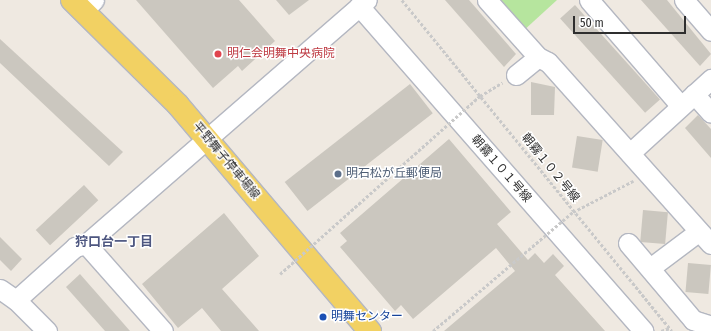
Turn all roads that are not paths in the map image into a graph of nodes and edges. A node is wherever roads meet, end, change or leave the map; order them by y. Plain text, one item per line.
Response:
1 (59, 0) edge
2 (487, 0) edge
3 (589, 0) edge
4 (684, 0) edge
5 (83, 3) edge
6 (363, 3) edge
7 (711, 31) edge
8 (538, 57) junction
9 (516, 75) road end
10 (711, 79) edge
11 (687, 99) junction
12 (711, 113) edge
13 (202, 142) junction
14 (630, 153) junction
15 (704, 238) edge
16 (628, 243) dead end
17 (86, 244) junction
18 (650, 268) junction
19 (0, 289) edge
20 (16, 300) junction
21 (711, 326) edge
22 (47, 331) edge
23 (163, 331) edge
24 (353, 331) edge
25 (370, 331) edge
26 (644, 331) edge

1 - 13 main road, 平野舞子停車場線
2 - 8 street
3 - 11 street
4 - 7 street
5 - 13 main road, 平野舞子停車場線
6 - 13 street
6 - 26 street, 朝霧１０１号線
8 - 9 street
8 - 14 street
10 - 11 street
11 - 12 street
11 - 14 street
13 - 17 street
13 - 24 main road, 平野舞子停車場線
13 - 25 main road, 平野舞子停車場線
14 - 15 street
15 - 18 street
16 - 18 street
17 - 20 street
17 - 23 street
18 - 21 street
19 - 20 street
20 - 22 street

